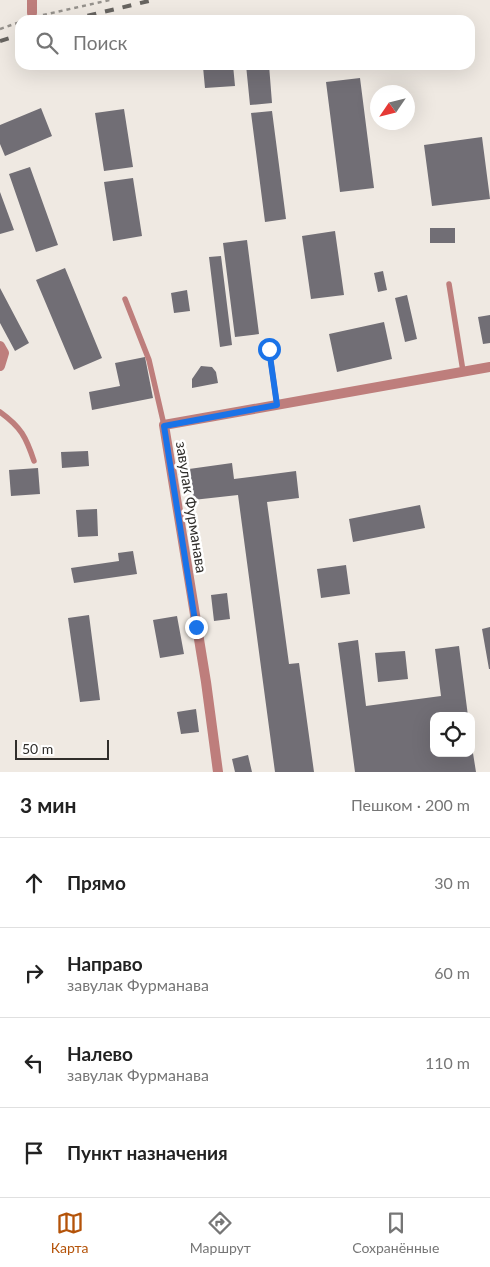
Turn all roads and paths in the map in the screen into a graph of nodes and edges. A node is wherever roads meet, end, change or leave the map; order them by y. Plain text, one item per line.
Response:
1 (32, 0) edge
2 (110, 0) edge
3 (37, 14) joint
4 (15, 24) edge
5 (0, 29) edge
6 (449, 284) dead end
7 (125, 299) dead end
8 (0, 346) edge
9 (269, 349) dead end
10 (0, 366) edge
11 (490, 367) edge
12 (463, 371) junction
13 (277, 405) junction
14 (0, 412) edge
15 (164, 426) junction
16 (34, 461) dead end
17 (218, 772) edge

1 - 3 street
2 - 3 path
4 - 5 path
6 - 12 lane
7 - 15 lane
8 - 10 street
9 - 13 lane
11 - 12 street, завулак Фурманава
12 - 13 street, завулак Фурманава
13 - 15 street, завулак Фурманава
14 - 16 lane
15 - 17 street, завулак Фурманава

